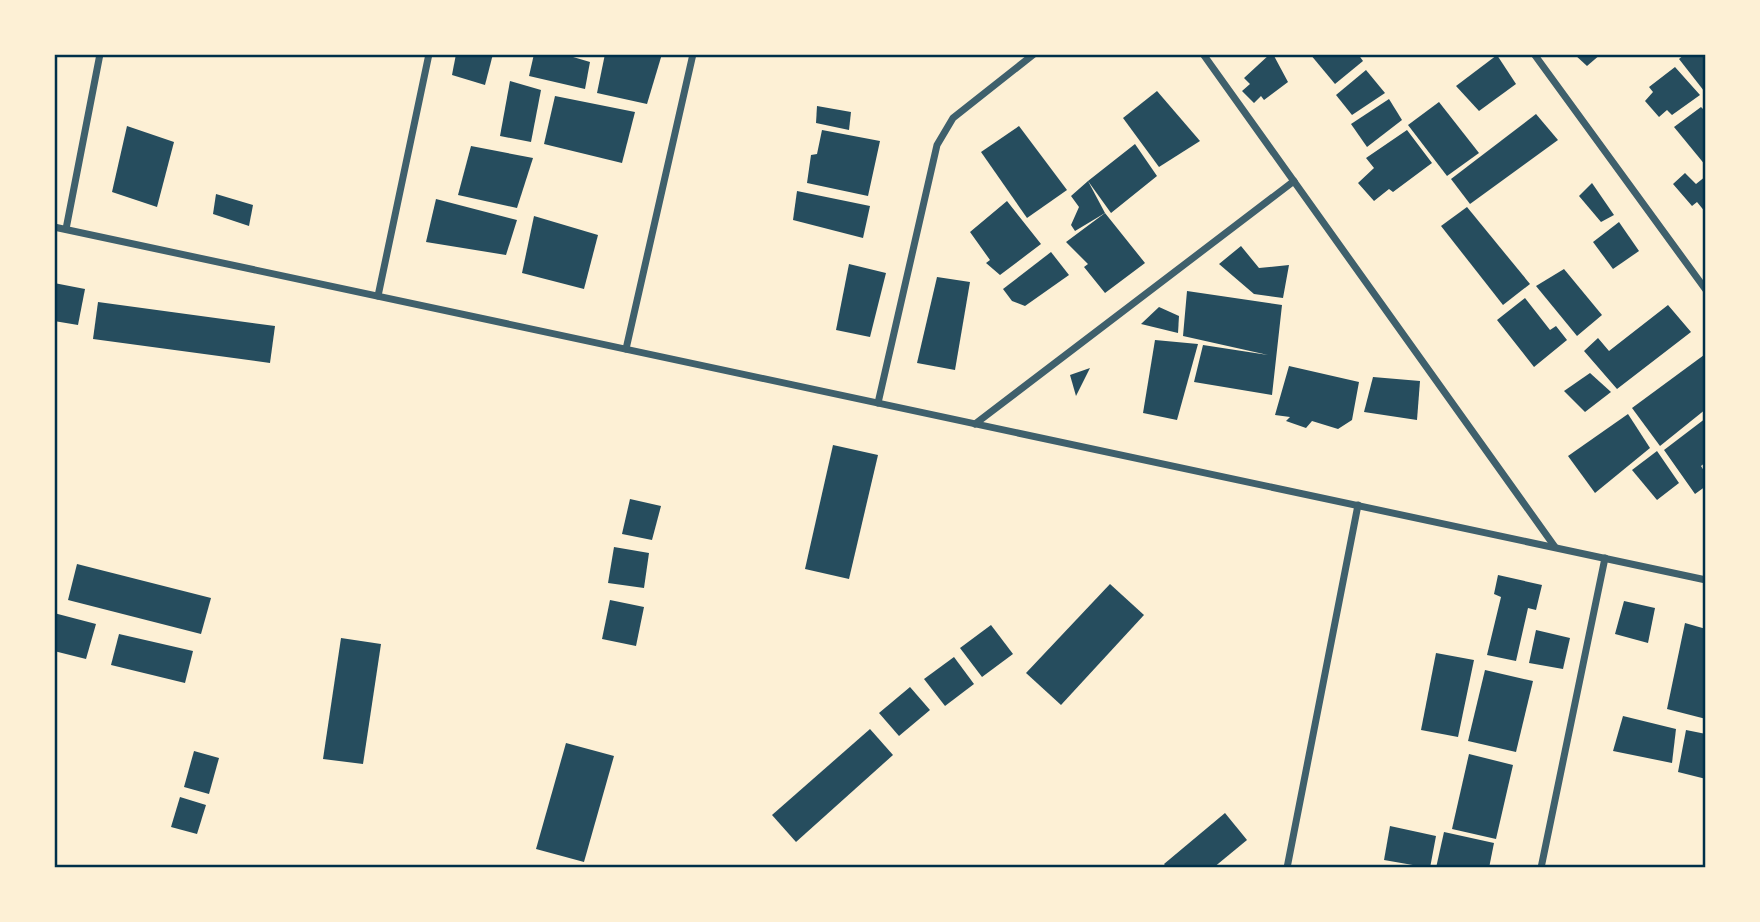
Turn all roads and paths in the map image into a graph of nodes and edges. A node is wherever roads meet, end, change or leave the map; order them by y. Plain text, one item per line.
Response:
1 (100, 54) edge
2 (429, 54) edge
3 (694, 54) edge
4 (1034, 54) edge
5 (1203, 54) edge
6 (1534, 54) edge
7 (1294, 181) junction
8 (54, 227) edge
9 (66, 229) junction
10 (1706, 290) edge
11 (378, 296) junction
12 (626, 349) junction
13 (878, 403) junction
14 (975, 424) junction
15 (1357, 505) junction
16 (1556, 548) junction
17 (1605, 558) junction
18 (1706, 580) edge
19 (1287, 868) edge
20 (1541, 868) edge

1 - 9 street
2 - 11 street
3 - 12 street
4 - 13 street
5 - 7 street
6 - 10 street
7 - 14 street
7 - 16 street
8 - 9 street
9 - 11 street
11 - 12 street
12 - 13 street
13 - 14 street
14 - 15 street
15 - 16 street
15 - 19 street
16 - 17 street
17 - 18 street
17 - 20 street

